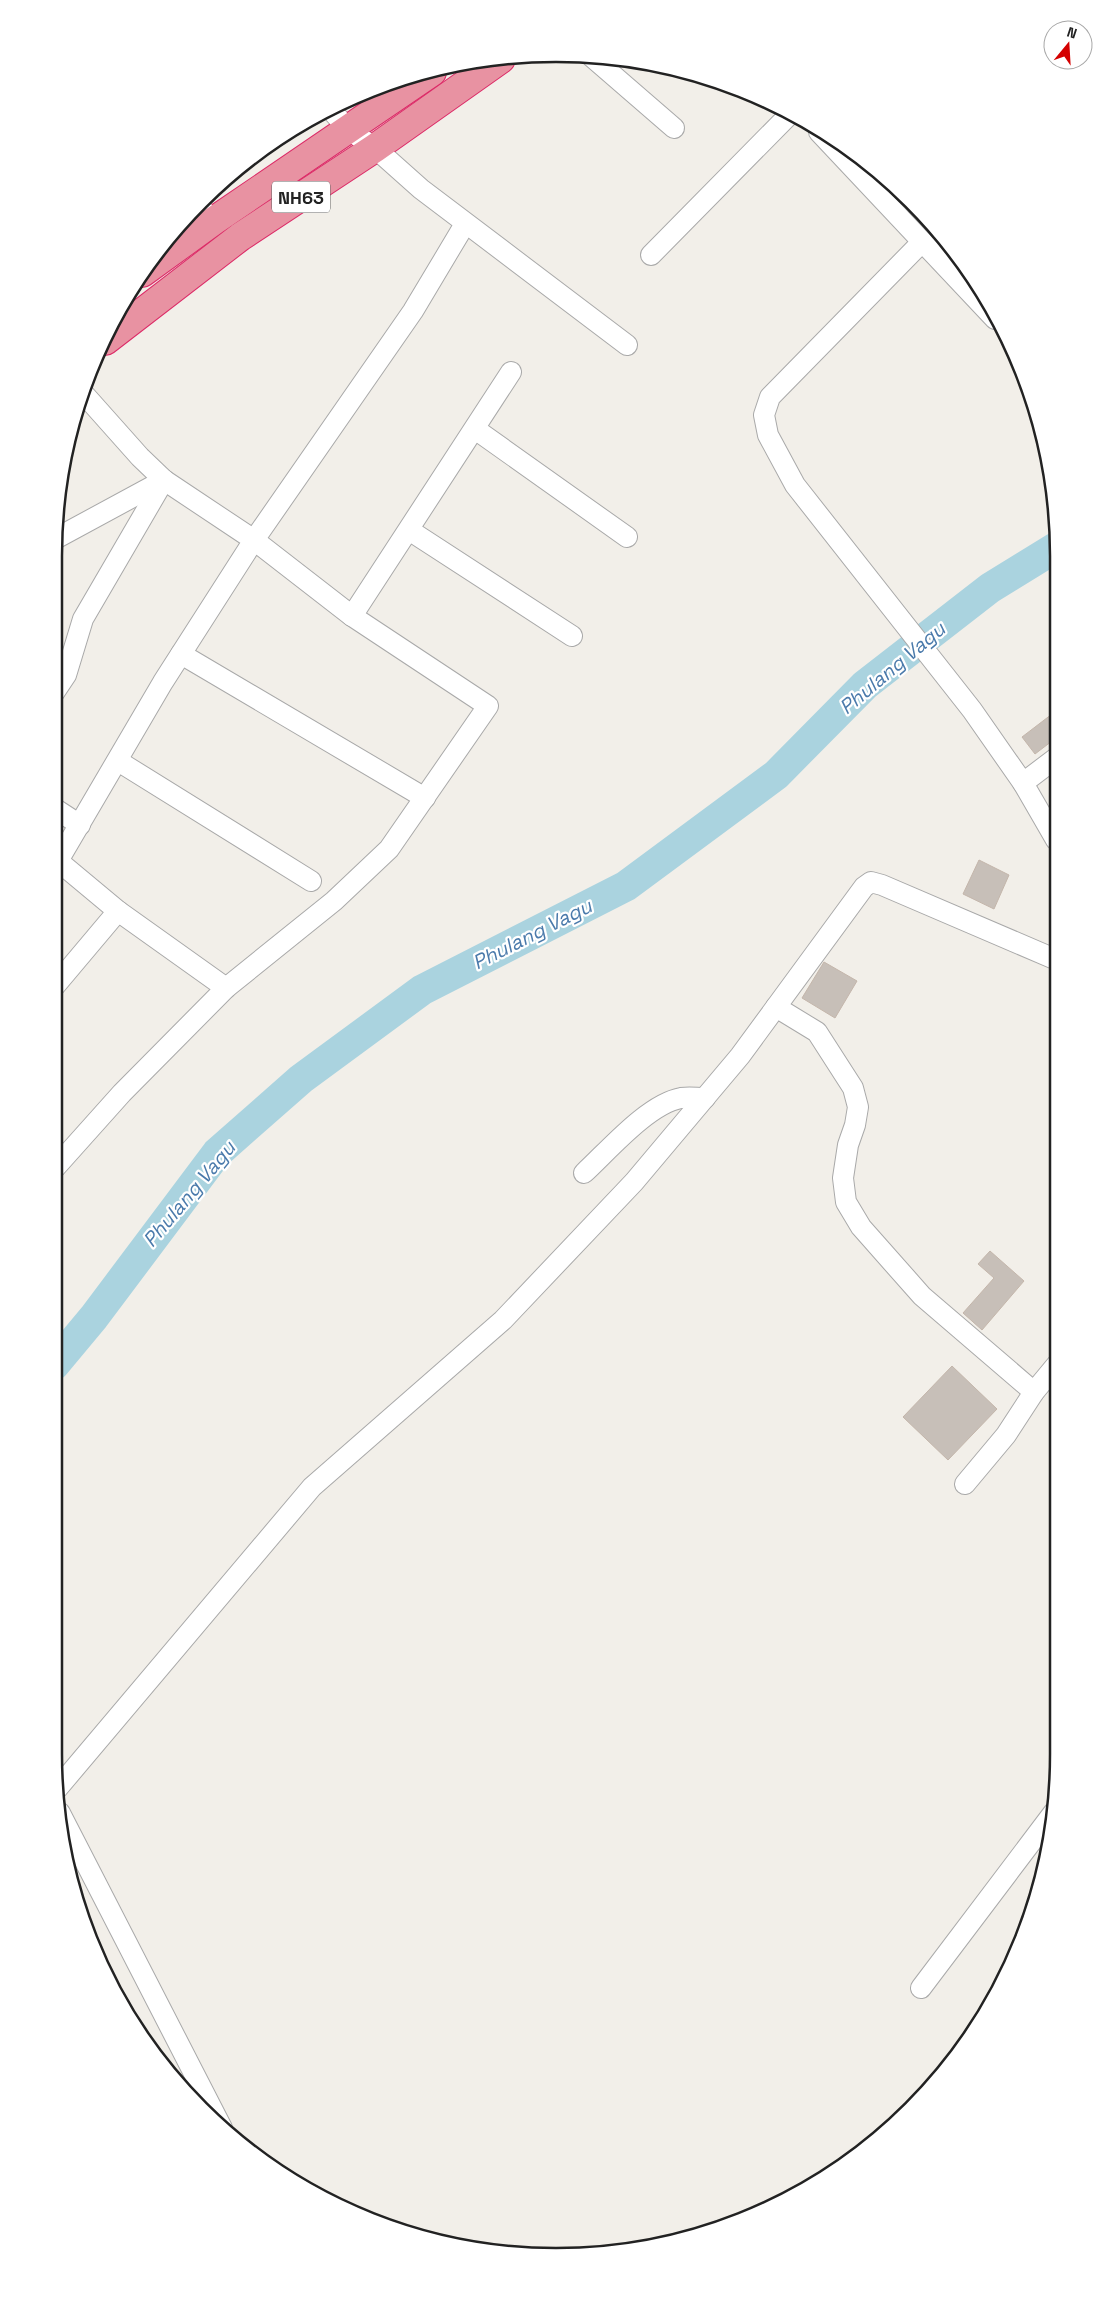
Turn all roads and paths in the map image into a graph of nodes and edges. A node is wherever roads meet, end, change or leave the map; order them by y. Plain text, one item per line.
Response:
1 (601, 65) edge
2 (489, 67) edge
3 (416, 83) edge
4 (335, 115) edge
5 (785, 119) edge
6 (674, 128) dead end
7 (349, 130) junction
8 (832, 147) edge
9 (375, 148) junction
10 (206, 213) edge
11 (466, 224) junction
12 (181, 237) edge
13 (922, 242) junction
14 (651, 255) dead end
15 (969, 285) edge
16 (116, 333) edge
17 (627, 345) dead end
18 (511, 372) dead end
19 (89, 399) edge
20 (475, 429) junction
21 (164, 480) junction
22 (409, 530) junction
23 (63, 535) edge
24 (627, 537) dead end
25 (254, 540) junction
26 (352, 616) junction
27 (572, 636) dead end
28 (181, 654) junction
29 (62, 681) edge
30 (118, 761) junction
31 (1050, 763) edge
32 (1023, 783) junction
33 (425, 798) junction
34 (62, 813) edge
35 (80, 825) junction
36 (1050, 830) edge
37 (62, 854) edge
38 (62, 868) edge
39 (311, 881) dead end
40 (118, 911) junction
41 (1050, 957) edge
42 (62, 978) edge
43 (226, 988) junction
44 (776, 1007) junction
45 (705, 1098) junction
46 (62, 1160) edge
47 (584, 1173) dead end
48 (1050, 1373) edge
49 (1034, 1392) junction
50 (965, 1484) dead end
51 (64, 1782) edge
52 (1045, 1824) edge
53 (69, 1832) edge
54 (921, 1988) dead end
55 (211, 2107) edge

1 - 6 street
2 - 9 highway, NH63
3 - 7 highway, NH63
4 - 7 street
5 - 14 street
7 - 9 street
7 - 10 highway, NH63
8 - 13 street
9 - 11 street
9 - 16 highway, NH63
10 - 12 highway, NH63
11 - 17 street
11 - 25 street
13 - 15 street
13 - 32 street
18 - 20 street
19 - 21 street
20 - 22 street
20 - 24 street
21 - 23 street
21 - 25 street
21 - 29 street
22 - 26 street
22 - 27 street
25 - 26 street
25 - 28 street
26 - 33 street
28 - 30 street
28 - 33 street
30 - 35 street
30 - 39 street
31 - 32 street
32 - 36 street
33 - 43 street
34 - 35 street
35 - 37 street
38 - 40 street
40 - 42 street
40 - 43 street
41 - 44 street
43 - 46 street
44 - 45 street
44 - 49 street
45 - 47 street
45 - 51 street
48 - 49 street
49 - 50 street
52 - 54 street
53 - 55 street

